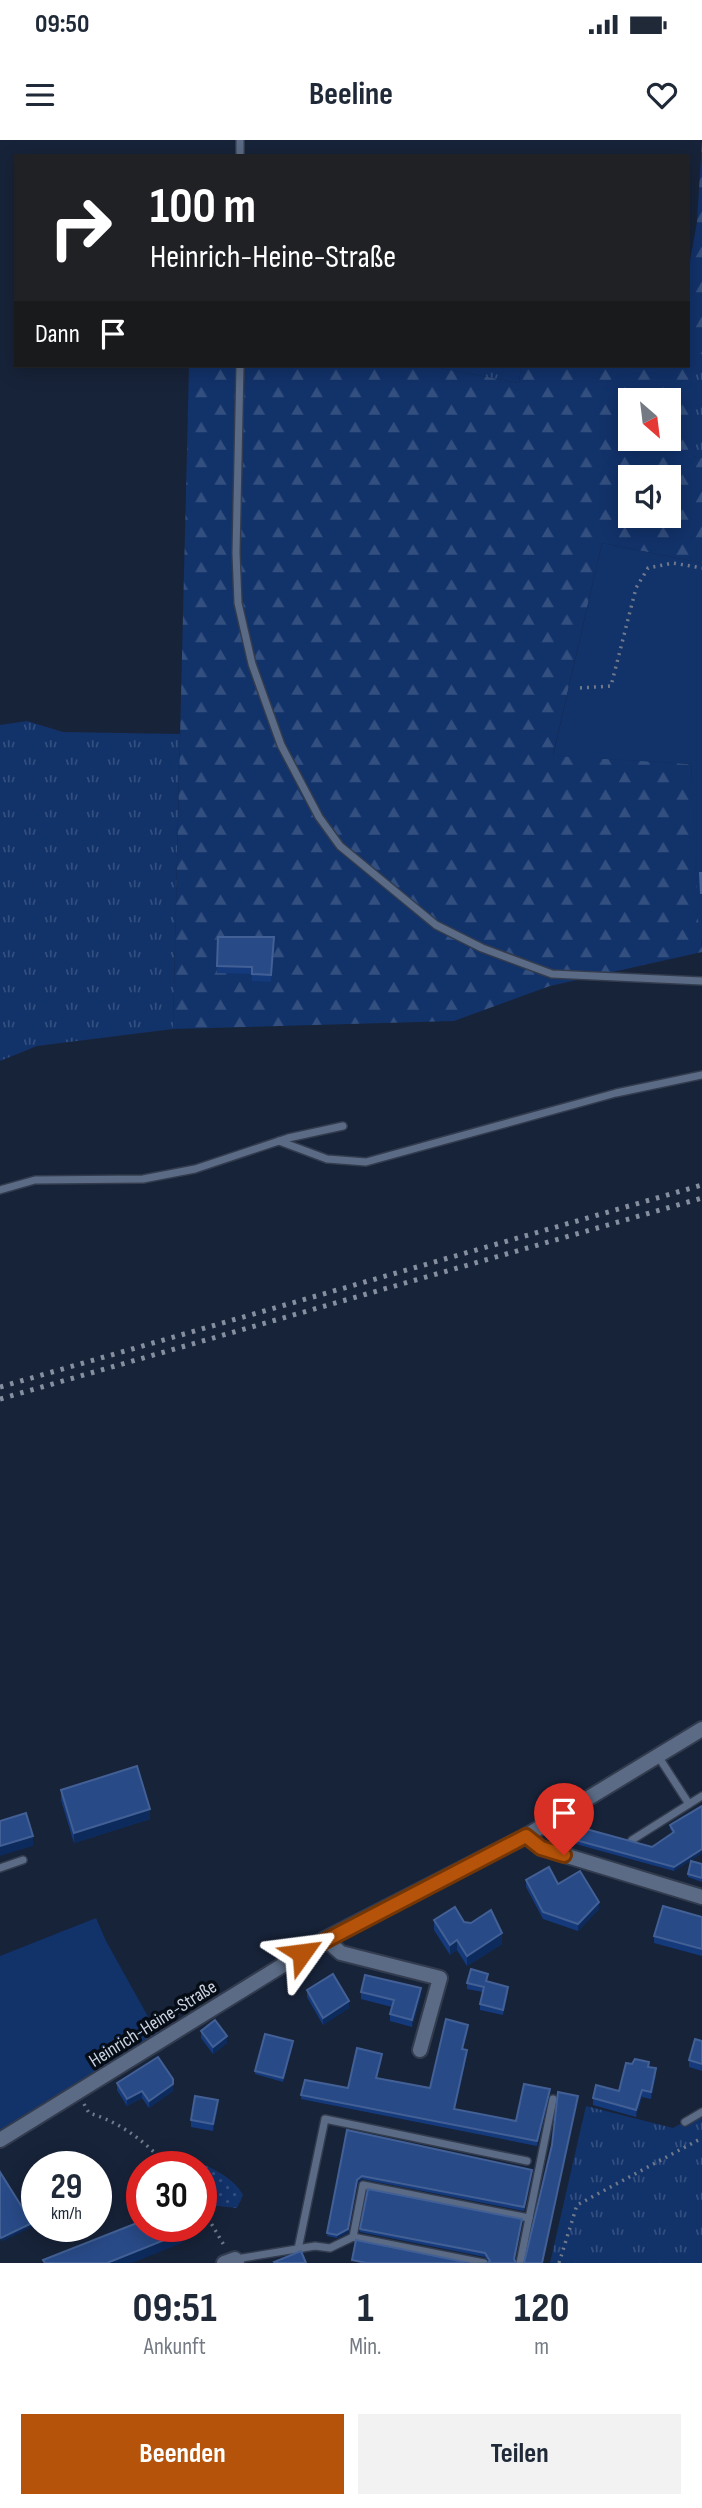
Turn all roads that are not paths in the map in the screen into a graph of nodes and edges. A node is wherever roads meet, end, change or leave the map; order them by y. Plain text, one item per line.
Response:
1 (240, 368) edge
2 (702, 981) edge
3 (702, 1075) edge
4 (343, 1126) dead end
5 (279, 1141) junction
6 (0, 1190) edge
7 (702, 1729) edge
8 (658, 1756) junction
9 (702, 1796) edge
10 (689, 1804) junction
11 (526, 1836) junction
12 (632, 1840) edge
13 (23, 1860) dead end
14 (0, 1868) edge
15 (702, 1897) edge
16 (325, 1938) junction
17 (421, 2050) dead end
18 (553, 2099) dead end
19 (702, 2112) edge
20 (685, 2122) dead end
21 (0, 2140) edge
22 (527, 2161) dead end
23 (529, 2218) junction
24 (353, 2237) junction
25 (298, 2249) junction
26 (232, 2262) edge
27 (484, 2263) edge
28 (520, 2263) edge

1 - 2 lane
3 - 5 lane
4 - 5 lane
5 - 6 lane
7 - 8 street, Heinrich-Heine-Straße
8 - 10 lane
8 - 11 street, Heinrich-Heine-Straße
9 - 10 lane
10 - 12 lane
11 - 15 street
11 - 16 street, Heinrich-Heine-Straße
13 - 14 lane
16 - 17 street
16 - 21 street, Heinrich-Heine-Straße
18 - 23 lane
19 - 20 lane
22 - 25 lane
23 - 24 lane
23 - 28 lane
24 - 25 lane
24 - 27 lane
25 - 26 lane

